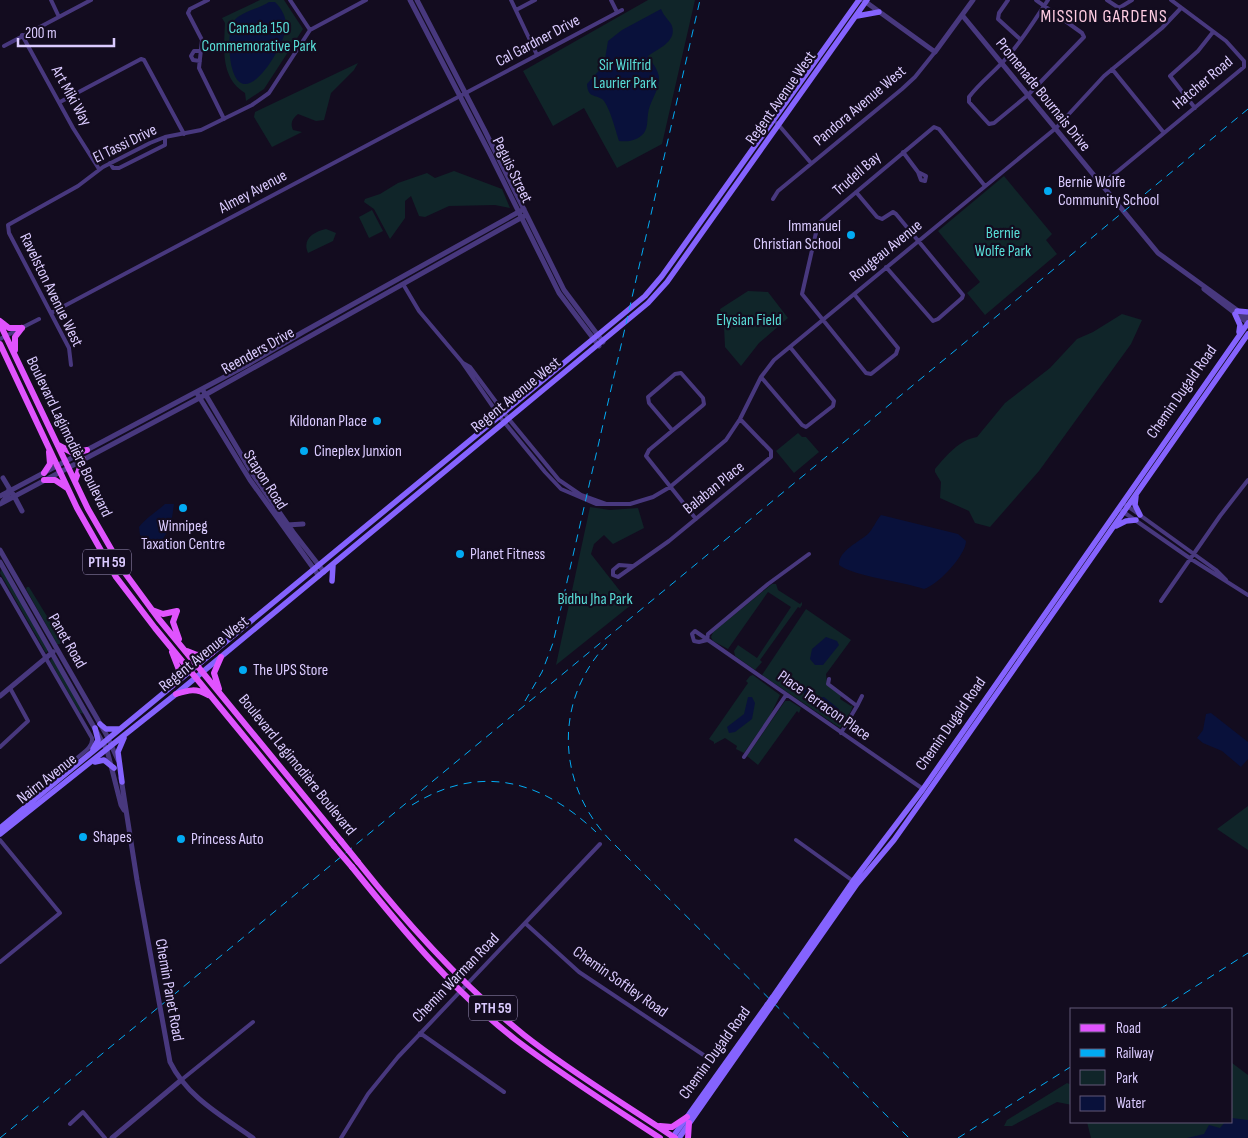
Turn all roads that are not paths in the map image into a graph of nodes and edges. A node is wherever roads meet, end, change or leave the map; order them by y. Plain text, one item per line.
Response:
1 (51, 0) edge
2 (91, 0) edge
3 (208, 0) edge
4 (290, 0) edge
5 (366, 0) edge
6 (410, 0) edge
7 (417, 0) edge
8 (511, 0) edge
9 (535, 0) edge
10 (611, 0) edge
11 (863, 0) edge
12 (973, 0) edge
13 (1008, 0) edge
14 (1036, 0) edge
15 (1048, 0) edge
16 (1107, 0) edge
17 (1132, 0) edge
18 (1171, 0) edge
19 (1044, 6) junction
20 (1181, 8) junction
21 (516, 10) junction
22 (879, 12) junction
23 (962, 16) junction
24 (59, 17) junction
25 (855, 17) junction
26 (310, 30) junction
27 (1213, 32) junction
28 (22, 35) junction
29 (1020, 39) junction
30 (4, 46) dead end
31 (201, 51) junction
32 (935, 52) junction
33 (537, 55) junction
34 (200, 61) junction
35 (1002, 63) junction
36 (1246, 66) edge
37 (1112, 69) junction
38 (463, 95) junction
39 (1028, 95) junction
40 (60, 102) junction
41 (1195, 108) junction
42 (224, 119) junction
43 (773, 120) junction
44 (780, 125) junction
45 (1056, 128) junction
46 (1164, 133) junction
47 (184, 134) junction
48 (165, 137) junction
49 (902, 152) junction
50 (110, 163) junction
51 (811, 163) junction
52 (99, 169) junction
53 (918, 172) dead end
54 (732, 177) junction
55 (1101, 185) junction
56 (985, 186) junction
57 (734, 188) junction
58 (856, 192) junction
59 (773, 199) dead end
60 (522, 214) junction
61 (8, 225) joint
62 (918, 241) junction
63 (681, 249) junction
64 (688, 253) junction
65 (886, 267) junction
66 (398, 281) junction
67 (405, 284) junction
68 (854, 294) junction
69 (1236, 312) junction
70 (1248, 312) edge
71 (51, 313) junction
72 (1248, 318) edge
73 (40, 319) dead end
74 (822, 320) junction
75 (0, 322) edge
76 (1248, 323) edge
77 (22, 328) junction
78 (1237, 337) junction
79 (3, 338) edge
80 (596, 338) junction
81 (1247, 338) edge
82 (0, 344) edge
83 (601, 344) junction
84 (790, 347) junction
85 (0, 360) edge
86 (20, 365) junction
87 (71, 365) dead end
88 (14, 374) junction
89 (761, 377) junction
90 (201, 393) junction
91 (191, 401) junction
92 (204, 406) junction
93 (504, 418) junction
94 (740, 420) junction
95 (146, 422) junction
96 (672, 430) junction
97 (47, 444) junction
98 (57, 444) junction
99 (87, 450) junction
100 (463, 452) junction
101 (83, 459) junction
102 (449, 459) junction
103 (459, 459) junction
104 (67, 464) junction
105 (442, 465) junction
106 (59, 468) junction
107 (252, 472) junction
108 (443, 472) junction
109 (44, 473) junction
110 (247, 476) junction
111 (40, 479) junction
112 (1248, 480) edge
113 (75, 482) junction
114 (419, 484) junction
115 (670, 487) junction
116 (69, 490) junction
117 (9, 491) junction
118 (410, 491) junction
119 (23, 492) junction
120 (1136, 494) junction
121 (416, 495) junction
122 (0, 496) edge
123 (12, 498) junction
124 (409, 502) junction
125 (0, 503) edge
126 (1125, 504) junction
127 (1121, 510) junction
128 (279, 512) junction
129 (274, 516) junction
130 (1138, 517) junction
131 (696, 519) junction
132 (288, 525) junction
133 (1111, 530) junction
134 (286, 534) junction
135 (295, 535) junction
136 (0, 550) edge
137 (809, 554) dead end
138 (1194, 555) junction
139 (1191, 559) junction
140 (2, 563) edge
141 (333, 565) junction
142 (632, 566) junction
143 (316, 567) junction
144 (322, 574) junction
145 (0, 578) edge
146 (332, 581) dead end
147 (1228, 582) junction
148 (1248, 595) edge
149 (1162, 601) dead end
150 (272, 604) junction
151 (152, 610) junction
152 (278, 611) junction
153 (168, 644) junction
154 (183, 648) junction
155 (56, 652) junction
156 (212, 653) junction
157 (221, 657) junction
158 (47, 658) junction
159 (197, 665) junction
160 (190, 671) junction
161 (203, 672) junction
162 (196, 678) junction
163 (829, 679) dead end
164 (174, 684) junction
165 (10, 688) junction
166 (176, 694) junction
167 (221, 695) junction
168 (786, 695) junction
169 (0, 696) edge
170 (862, 696) dead end
171 (213, 698) junction
172 (857, 706) junction
173 (79, 715) junction
174 (89, 716) junction
175 (98, 726) junction
176 (120, 729) junction
177 (841, 733) junction
178 (127, 734) junction
179 (106, 740) junction
180 (0, 747) edge
181 (110, 748) junction
182 (89, 752) junction
183 (744, 757) dead end
184 (84, 768) junction
185 (114, 768) junction
186 (69, 775) junction
187 (122, 782) junction
188 (925, 791) junction
189 (121, 794) junction
190 (21, 813) junction
191 (0, 828) edge
192 (0, 834) edge
193 (0, 840) edge
194 (796, 840) dead end
195 (600, 844) dead end
196 (853, 881) junction
197 (525, 923) junction
198 (0, 962) edge
199 (467, 984) junction
200 (461, 991) junction
201 (773, 999) junction
202 (253, 1022) dead end
203 (420, 1033) junction
204 (705, 1056) dead end
205 (180, 1081) junction
206 (504, 1092) dead end
207 (688, 1120) junction
208 (70, 1124) dead end
209 (654, 1124) junction
210 (654, 1136) edge
211 (105, 1138) edge
212 (112, 1138) edge
213 (253, 1138) edge
214 (341, 1138) edge
215 (660, 1138) edge
216 (675, 1138) edge
217 (688, 1138) edge

1 - 24 street
2 - 24 street
3 - 31 street
4 - 26 street
5 - 26 street, El Tassi Drive
6 - 38 street, Peguis Street
7 - 38 street, Peguis Street
8 - 21 street
9 - 21 street
10 - 33 street, Cal Gardner Drive
11 - 22 street
11 - 25 main road, Regent Avenue West
11 - 43 main road, Regent Avenue West
12 - 23 street, Pandora Avenue West
13 - 29 street
14 - 19 street
15 - 19 street
16 - 17 street
18 - 20 street, Hatcher Road
19 - 29 street
19 - 39 street
20 - 27 street, Hatcher Road
20 - 37 street, Rougeau Avenue
21 - 33 street
22 - 25 main road
22 - 32 street
23 - 32 street, Pandora Avenue West
23 - 35 street, Promenade Bournais Drive
24 - 28 street
25 - 44 main road, Regent Avenue West
26 - 42 street, El Tassi Drive
27 - 36 street, Hatcher Road
27 - 41 street
28 - 30 street
28 - 40 street, Art Miki Way
29 - 35 street
31 - 34 street
31 - 34 street
32 - 51 street, Pandora Avenue West
33 - 38 street, Cal Gardner Drive
34 - 42 street
35 - 39 street, Promenade Bournais Drive
35 - 39 street
36 - 41 street, Hatcher Road
37 - 45 street, Rougeau Avenue
37 - 46 street
38 - 60 street, Peguis Street
38 - 71 street, Almey Avenue
39 - 45 street, Promenade Bournais Drive
40 - 47 street
40 - 52 street, Art Miki Way
41 - 46 street, Hatcher Road
42 - 47 street, El Tassi Drive
43 - 44 street
43 - 54 main road, Regent Avenue West
44 - 51 street
44 - 57 main road, Regent Avenue West
45 - 55 street, Promenade Bournais Drive
45 - 56 street, Rougeau Avenue
46 - 55 street, Hatcher Road
47 - 48 street, El Tassi Drive
48 - 50 street, El Tassi Drive
48 - 50 street
49 - 53 street
49 - 56 street, Trudell Bay
49 - 58 street, Trudell Bay
50 - 52 street, El Tassi Drive
51 - 59 street, Pandora Avenue West
52 - 61 street, El Tassi Drive
54 - 57 main road
54 - 63 main road, Regent Avenue West
55 - 69 street, Promenade Bournais Drive
56 - 62 street, Rougeau Avenue
57 - 64 main road, Regent Avenue West
58 - 62 street
58 - 74 street, Trudell Bay
60 - 66 street, Reenders Drive
60 - 67 street, Reenders Drive
60 - 80 street, Peguis Street
61 - 71 street, Ravelston Avenue West
62 - 65 street, Rougeau Avenue
62 - 65 street
63 - 64 main road
63 - 80 main road, Regent Avenue West
64 - 83 main road, Regent Avenue West
65 - 68 street, Rougeau Avenue
66 - 67 street
66 - 90 street, Reenders Drive
67 - 90 street, Reenders Drive
67 - 93 street, Rougeau Avenue
68 - 74 street, Rougeau Avenue
68 - 74 street, Trudell Bay
69 - 70 main road
69 - 72 street
69 - 76 street
69 - 78 main road
71 - 87 street, Ravelston Avenue West
73 - 77 street
74 - 84 street, Rougeau Avenue
75 - 77 main road
75 - 79 main road, Boulevard Lagimodière Boulevard / PTH 59
76 - 78 main road, Chemin Dugald Road
77 - 79 street
77 - 86 main road
78 - 126 main road, Chemin Dugald Road
79 - 86 main road, Boulevard Lagimodière Boulevard / PTH 59
80 - 83 street, Peguis Street
80 - 93 main road, Regent Avenue West
81 - 120 main road, Chemin Dugald Road
82 - 88 main road, Boulevard Lagimodière Boulevard / PTH 59
83 - 93 main road, Regent Avenue West
84 - 89 street, Rougeau Avenue
84 - 89 street
85 - 88 main road
86 - 98 main road, Boulevard Lagimodière Boulevard / PTH 59
88 - 97 main road, Boulevard Lagimodière Boulevard / PTH 59
89 - 94 street, Rougeau Avenue
90 - 91 street, Reenders Drive
90 - 92 street, Stapon Road
90 - 95 street, Reenders Drive
90 - 107 street, Stapon Road
91 - 92 street
91 - 95 street, Reenders Drive
92 - 110 street, Stapon Road
93 - 100 main road, Regent Avenue West
93 - 115 street, Rougeau Avenue
94 - 115 street, Rougeau Avenue
94 - 131 street, Balaban Place
95 - 99 street, Reenders Drive
95 - 101 street, Reenders Drive
96 - 96 street
96 - 115 street
97 - 106 main road, Boulevard Lagimodière Boulevard / PTH 59
97 - 109 main road
98 - 99 main road
98 - 104 main road, Boulevard Lagimodière Boulevard / PTH 59
99 - 104 street, Reenders Drive
100 - 102 main road, Regent Avenue West
100 - 103 main road, Regent Avenue West
101 - 104 street, Reenders Drive
101 - 113 main road
102 - 103 main road
102 - 105 main road, Regent Avenue West
103 - 108 main road, Regent Avenue West
104 - 106 street, Reenders Drive
104 - 113 main road, Boulevard Lagimodière Boulevard / PTH 59
105 - 108 main road
105 - 114 main road, Regent Avenue West
106 - 109 street, Reenders Drive
106 - 111 street, Reenders Drive
106 - 116 main road, Boulevard Lagimodière Boulevard / PTH 59
107 - 110 street
107 - 128 street, Stapon Road
108 - 121 main road, Regent Avenue West
109 - 111 street, Reenders Drive
110 - 129 street, Stapon Road
111 - 116 main road
111 - 117 street, Reenders Drive
111 - 119 street, Reenders Drive
111 - 123 street
112 - 138 street
113 - 151 main road, Boulevard Lagimodière Boulevard / PTH 59
114 - 118 main road, Regent Avenue West
114 - 121 main road
115 - 131 street
116 - 153 main road, Boulevard Lagimodière Boulevard / PTH 59
117 - 122 street, Reenders Drive
117 - 122 street
117 - 125 street
118 - 124 main road
118 - 143 main road, Regent Avenue West
119 - 123 street, Reenders Drive
119 - 123 street
120 - 126 main road, Chemin Dugald Road
120 - 130 main road
121 - 124 main road, Regent Avenue West
123 - 125 street, Reenders Drive
124 - 141 main road, Regent Avenue West
126 - 127 main road, Chemin Dugald Road
126 - 130 street
127 - 130 street
127 - 133 main road, Chemin Dugald Road
127 - 188 main road, Chemin Dugald Road
128 - 129 street
128 - 132 street, Stapon Road
129 - 134 street, Stapon Road
130 - 133 main road
130 - 138 street
130 - 139 street
131 - 142 street, Balaban Place
132 - 135 street, Stapon Road
132 - 135 street
133 - 188 main road, Chemin Dugald Road
134 - 135 street
134 - 143 street, Stapon Road
135 - 143 street, Stapon Road
136 - 140 street, Panet Road
137 - 168 street, Place Terracon Place
138 - 139 street
138 - 147 street
139 - 147 street
139 - 149 street
140 - 155 street, Panet Road
141 - 144 main road, Regent Avenue West
141 - 146 main road
142 - 142 street, Balaban Place
143 - 144 street, Stapon Road
143 - 150 main road, Regent Avenue West
144 - 152 main road, Regent Avenue West
145 - 158 street
147 - 148 street
150 - 152 main road
150 - 156 main road, Regent Avenue West
151 - 154 main road, Boulevard Lagimodière Boulevard / PTH 59
151 - 154 main road
152 - 157 main road, Regent Avenue West
153 - 160 main road, Boulevard Lagimodière Boulevard / PTH 59
153 - 164 main road
154 - 156 main road
154 - 159 main road, Boulevard Lagimodière Boulevard / PTH 59
155 - 158 street
155 - 174 street, Panet Road
155 - 175 street, Panet Road
156 - 159 main road, Regent Avenue West
157 - 161 main road, Regent Avenue West
157 - 167 main road
158 - 165 street
158 - 173 street
159 - 160 main road, Regent Avenue West
159 - 161 main road, Boulevard Lagimodière Boulevard / PTH 59
160 - 162 main road, Boulevard Lagimodière Boulevard / PTH 59
160 - 164 main road, Regent Avenue West
161 - 162 main road, Regent Avenue West
161 - 167 main road, Boulevard Lagimodière Boulevard / PTH 59
162 - 166 main road, Regent Avenue West
162 - 171 main road, Boulevard Lagimodière Boulevard / PTH 59
163 - 172 street
164 - 176 main road, Regent Avenue West
165 - 169 street
165 - 180 street
166 - 171 main road
166 - 178 main road, Regent Avenue West
167 - 199 main road, Boulevard Lagimodière Boulevard / PTH 59, bridge
168 - 177 street, Place Terracon Place
168 - 183 street
170 - 172 street
171 - 200 main road, Boulevard Lagimodière Boulevard / PTH 59, bridge
172 - 177 street
173 - 174 street
173 - 182 street
174 - 175 street, Panet Road
175 - 176 main road
175 - 179 street, Panet Road
175 - 182 main road
176 - 179 main road, Regent Avenue West
177 - 188 street, Place Terracon Place
178 - 181 main road, Regent Avenue West
178 - 187 main road
179 - 181 street, Panet Road
179 - 182 main road, Nairn Avenue
181 - 184 main road, Nairn Avenue
181 - 185 street, Chemin Panet Road
181 - 187 street, Chemin Panet Road
182 - 186 main road, Nairn Avenue
184 - 185 main road
184 - 186 main road, Nairn Avenue
185 - 189 street, Chemin Panet Road
186 - 190 main road, Nairn Avenue
187 - 189 street, Chemin Panet Road
188 - 196 main road, Chemin Dugald Road
188 - 201 main road, Chemin Dugald Road
189 - 205 street, Chemin Panet Road
190 - 191 main road, Nairn Avenue
190 - 192 main road, Nairn Avenue
193 - 198 street
194 - 196 street
195 - 197 street, Chemin Warman Road
196 - 201 main road, Chemin Dugald Road
197 - 199 street, Chemin Warman Road
197 - 204 street, Chemin Softley Road
199 - 200 street, Chemin Warman Road
199 - 209 main road, Boulevard Lagimodière Boulevard / PTH 59
200 - 203 street, Chemin Warman Road
200 - 210 main road, Boulevard Lagimodière Boulevard / PTH 59
201 - 207 main road, Chemin Dugald Road, bridge
202 - 205 street
203 - 206 street
203 - 214 street, Chemin Warman Road
205 - 212 street
205 - 213 street, Chemin Panet Road
207 - 209 main road
207 - 216 main road, Chemin Dugald Road
207 - 217 main road
208 - 211 street
209 - 216 main road, Boulevard Lagimodière Boulevard / PTH 59
210 - 215 main road, Boulevard Lagimodière Boulevard / PTH 59

